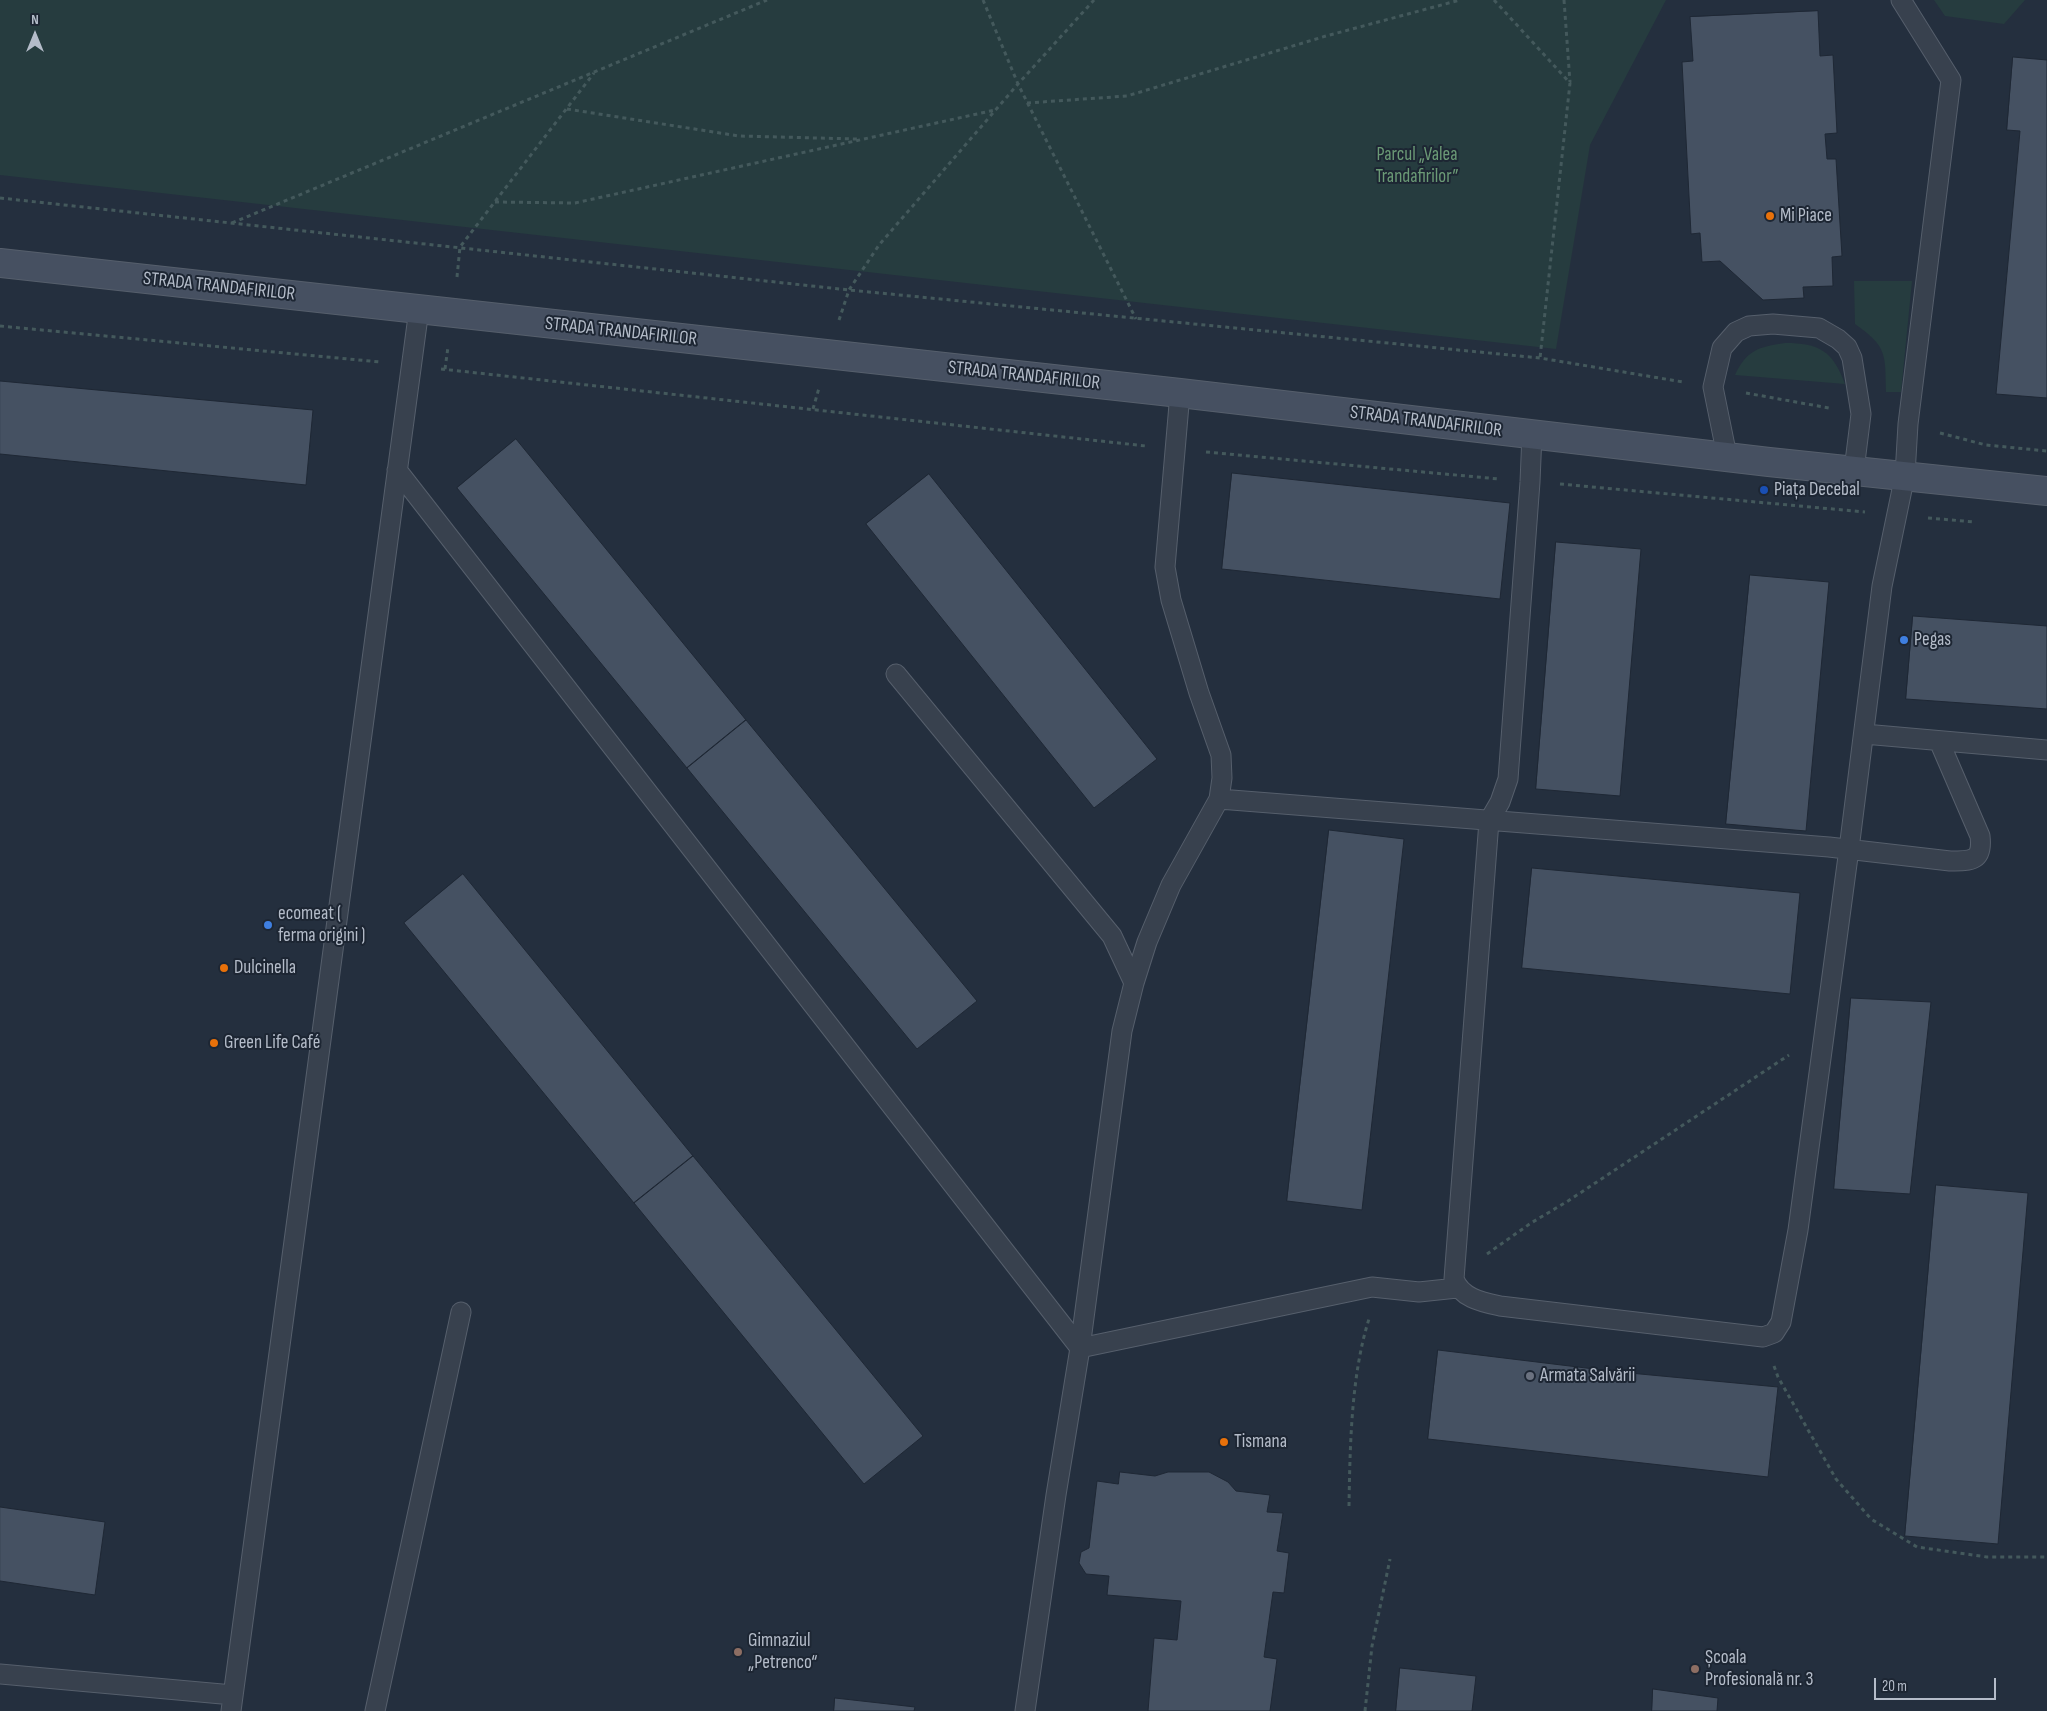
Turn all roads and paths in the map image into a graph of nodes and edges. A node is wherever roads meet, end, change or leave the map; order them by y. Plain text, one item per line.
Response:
1 (767, 0) edge
2 (983, 0) edge
3 (1094, 0) edge
4 (1460, 0) edge
5 (1494, 0) edge
6 (1564, 0) edge
7 (1901, 0) edge
8 (594, 72) junction
9 (1570, 82) junction
10 (1018, 84) junction
11 (1027, 103) junction
12 (567, 109) junction
13 (995, 110) junction
14 (862, 139) junction
15 (0, 198) edge
16 (495, 202) junction
17 (232, 223) junction
18 (460, 247) junction
19 (0, 262) edge
20 (849, 290) junction
21 (419, 309) junction
22 (1136, 320) junction
23 (0, 326) edge
24 (828, 354) junction
25 (1540, 358) junction
26 (411, 365) junction
27 (1712, 387) junction
28 (1180, 393) junction
29 (813, 409) junction
30 (1861, 414) junction
31 (1908, 424) junction
32 (1532, 434) junction
33 (1174, 450) junction
34 (2047, 451) edge
35 (1728, 456) junction
36 (397, 470) junction
37 (1854, 470) junction
38 (1905, 475) junction
39 (1530, 482) junction
40 (2047, 491) edge
41 (1897, 515) junction
42 (1981, 522) dead end
43 (896, 674) dead end
44 (1864, 734) junction
45 (1939, 741) junction
46 (2047, 750) edge
47 (1219, 800) junction
48 (1489, 821) junction
49 (1850, 849) junction
50 (1134, 983) junction
51 (1825, 1031) junction
52 (1457, 1288) junction
53 (1394, 1289) junction
54 (461, 1312) dead end
55 (1763, 1337) junction
56 (1080, 1348) junction
57 (1349, 1506) dead end
58 (2047, 1557) edge
59 (1390, 1559) dead end
60 (0, 1674) edge
61 (232, 1703) edge
62 (375, 1711) edge
63 (1025, 1711) edge
64 (1365, 1711) edge

1 - 8 path
2 - 10 path
3 - 10 path
4 - 11 path
5 - 9 path
6 - 9 path
7 - 31 lane
8 - 12 path
8 - 17 path
9 - 25 path
10 - 11 path
10 - 13 path
11 - 22 path
12 - 14 path
12 - 16 path
13 - 14 path
13 - 20 path
14 - 16 path
15 - 17 path
16 - 18 path
17 - 18 path
18 - 20 path
19 - 21 main road, STRADA TRANDAFIRILOR
20 - 22 path
20 - 24 path
21 - 24 main road, STRADA TRANDAFIRILOR
21 - 26 lane
22 - 25 path
23 - 26 path
24 - 28 main road, STRADA TRANDAFIRILOR
24 - 29 path
25 - 27 path
26 - 29 path
26 - 36 lane
27 - 30 path
27 - 30 lane
27 - 35 lane
28 - 32 main road, STRADA TRANDAFIRILOR
28 - 33 lane
29 - 33 path
30 - 37 lane
31 - 34 path
31 - 38 lane
32 - 35 main road, STRADA TRANDAFIRILOR
32 - 39 lane
33 - 39 path
33 - 47 lane
35 - 37 main road, STRADA TRANDAFIRILOR
36 - 56 lane
36 - 61 lane
37 - 38 main road, STRADA TRANDAFIRILOR
38 - 40 main road, STRADA TRANDAFIRILOR
38 - 41 lane
39 - 41 path
39 - 48 lane
41 - 42 path
41 - 44 lane
43 - 50 lane
44 - 45 lane
44 - 49 lane
45 - 46 lane
45 - 49 lane
47 - 48 lane
47 - 50 lane
48 - 49 lane
48 - 52 lane
49 - 51 lane
50 - 56 lane
51 - 52 path
51 - 55 lane
52 - 53 lane
52 - 55 lane
53 - 56 lane
53 - 57 path
54 - 62 lane
55 - 58 path
56 - 63 lane
59 - 64 path
60 - 61 lane

